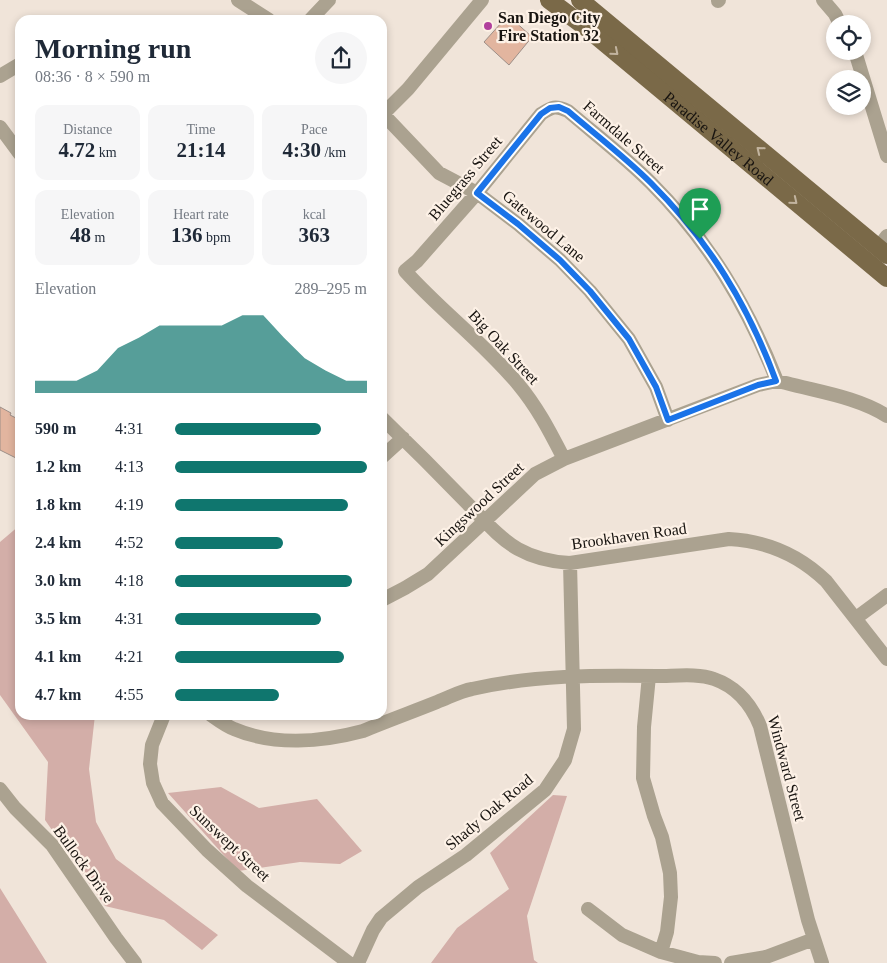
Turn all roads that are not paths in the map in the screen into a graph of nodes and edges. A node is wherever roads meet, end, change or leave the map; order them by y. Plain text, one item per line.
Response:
1 (238, 0) edge
2 (329, 0) edge
3 (482, 0) edge
4 (549, 0) edge
5 (580, 0) edge
6 (823, 0) edge
7 (260, 15) edge
8 (315, 15) edge
9 (836, 15) edge
10 (858, 60) edge
11 (15, 67) edge
12 (0, 76) edge
13 (550, 108) joint
14 (387, 110) edge
15 (387, 118) edge
16 (0, 127) edge
17 (15, 147) edge
18 (887, 156) edge
19 (477, 193) junction
20 (884, 246) edge
21 (405, 271) joint
22 (887, 278) edge
23 (776, 381) junction
24 (887, 416) edge
25 (668, 420) junction
26 (387, 423) edge
27 (403, 438) junction
28 (387, 452) edge
29 (564, 459) junction
30 (486, 522) junction
31 (570, 562) junction
32 (887, 595) edge
33 (387, 597) edge
34 (856, 618) junction
35 (887, 659) edge
36 (649, 676) junction
37 (573, 677) junction
38 (162, 720) edge
39 (219, 720) edge
40 (0, 789) edge
41 (588, 910) dead end
42 (814, 939) junction
43 (661, 952) junction
44 (135, 963) edge
45 (349, 963) edge
46 (358, 963) edge
47 (715, 963) edge
48 (731, 963) edge
49 (822, 963) edge

1 - 7 street
2 - 8 street
3 - 14 street
4 -> 22 main road, Paradise Valley Road
20 -> 5 main road, Paradise Valley Road
6 - 9 street
10 - 18 street
11 - 12 street
13 - 19 street, Bluegrass Street
13 - 23 street, Farmdale Street
15 - 19 street, Gatewood Lane
16 - 17 street
19 - 21 street, Bluegrass Street
19 - 25 street, Gatewood Lane
21 - 29 street, Big Oak Street
23 - 24 street, Kingswood Street
23 - 25 street, Kingswood Street
25 - 29 street, Kingswood Street
26 - 27 street, Brookhaven Road
27 - 28 street
27 - 30 street, Brookhaven Road
29 - 30 street, Kingswood Street
30 - 31 street, Brookhaven Road
30 - 33 street, Kingswood Street
31 - 34 street, Brookhaven Road
31 - 37 street, Shady Oak Road
32 - 34 street
34 - 35 street, Brookhaven Road
36 - 37 street, Windward Street
36 - 42 street, Windward Street
36 - 43 street
37 - 39 street, Windward Street
37 - 46 street, Shady Oak Road
38 - 45 street, Sunswept Street
40 - 44 street, Bullock Drive
41 - 43 street
42 - 48 street
42 - 49 street, Windward Street
43 - 47 street

